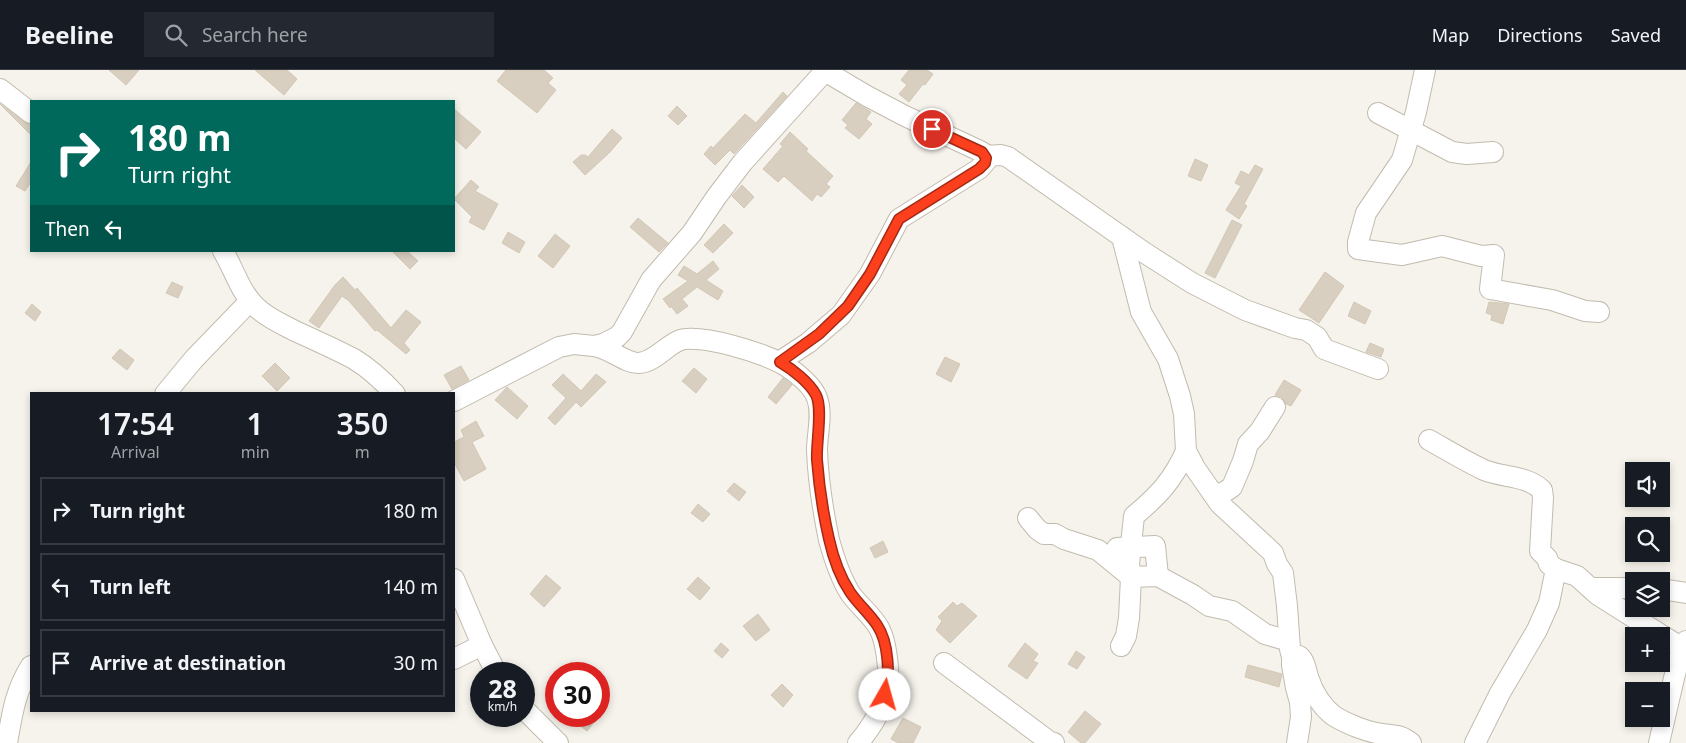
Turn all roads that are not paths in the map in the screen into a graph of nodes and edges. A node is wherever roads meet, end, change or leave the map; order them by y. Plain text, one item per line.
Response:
1 (1425, 70) edge
2 (825, 71) edge
3 (0, 89) edge
4 (30, 112) edge
5 (1378, 113) dead end
6 (1410, 130) junction
7 (1493, 152) dead end
8 (986, 156) junction
9 (1122, 237) junction
10 (224, 252) edge
11 (250, 301) junction
12 (1599, 312) dead end
13 (594, 346) junction
14 (780, 362) junction
15 (1378, 370) dead end
16 (167, 392) edge
17 (393, 392) edge
18 (455, 400) edge
19 (1274, 407) dead end
20 (1429, 440) dead end
21 (1187, 461) junction
22 (1213, 494) junction
23 (1028, 518) dead end
24 (1131, 546) junction
25 (1098, 550) junction
26 (1556, 568) junction
27 (1158, 576) junction
28 (1130, 577) junction
29 (455, 581) edge
30 (1591, 588) junction
31 (1625, 588) edge
32 (1670, 590) edge
33 (1686, 593) edge
34 (1684, 644) edge
35 (482, 645) junction
36 (1289, 645) junction
37 (1121, 646) dead end
38 (455, 658) edge
39 (491, 662) edge
40 (944, 663) dead end
41 (30, 668) edge
42 (535, 720) edge
43 (863, 741) edge
44 (6, 743) edge
45 (558, 743) edge
46 (1054, 743) edge
47 (1297, 743) edge
48 (1411, 743) edge
49 (1475, 743) edge
50 (1659, 743) edge

1 - 6 street
2 - 8 street
2 - 13 street
3 - 4 street
5 - 6 street
6 - 7 street
6 - 12 street
8 - 9 street
8 - 14 street
9 - 15 street
9 - 21 street
10 - 11 street
11 - 16 street
11 - 17 street
13 - 14 street
13 - 18 street
14 - 43 street
19 - 22 street
20 - 26 street
21 - 22 street
21 - 24 street
22 - 36 street
23 - 25 street
24 - 25 street
24 - 27 street
24 - 28 street
25 - 28 street
26 - 30 street
26 - 49 street
27 - 28 street
27 - 36 street
28 - 37 street
29 - 35 street
30 - 31 street
30 - 34 street
32 - 33 street
34 - 50 street
35 - 38 street
35 - 39 street
36 - 47 street
36 - 48 street
40 - 46 street
41 - 44 street
42 - 45 street

